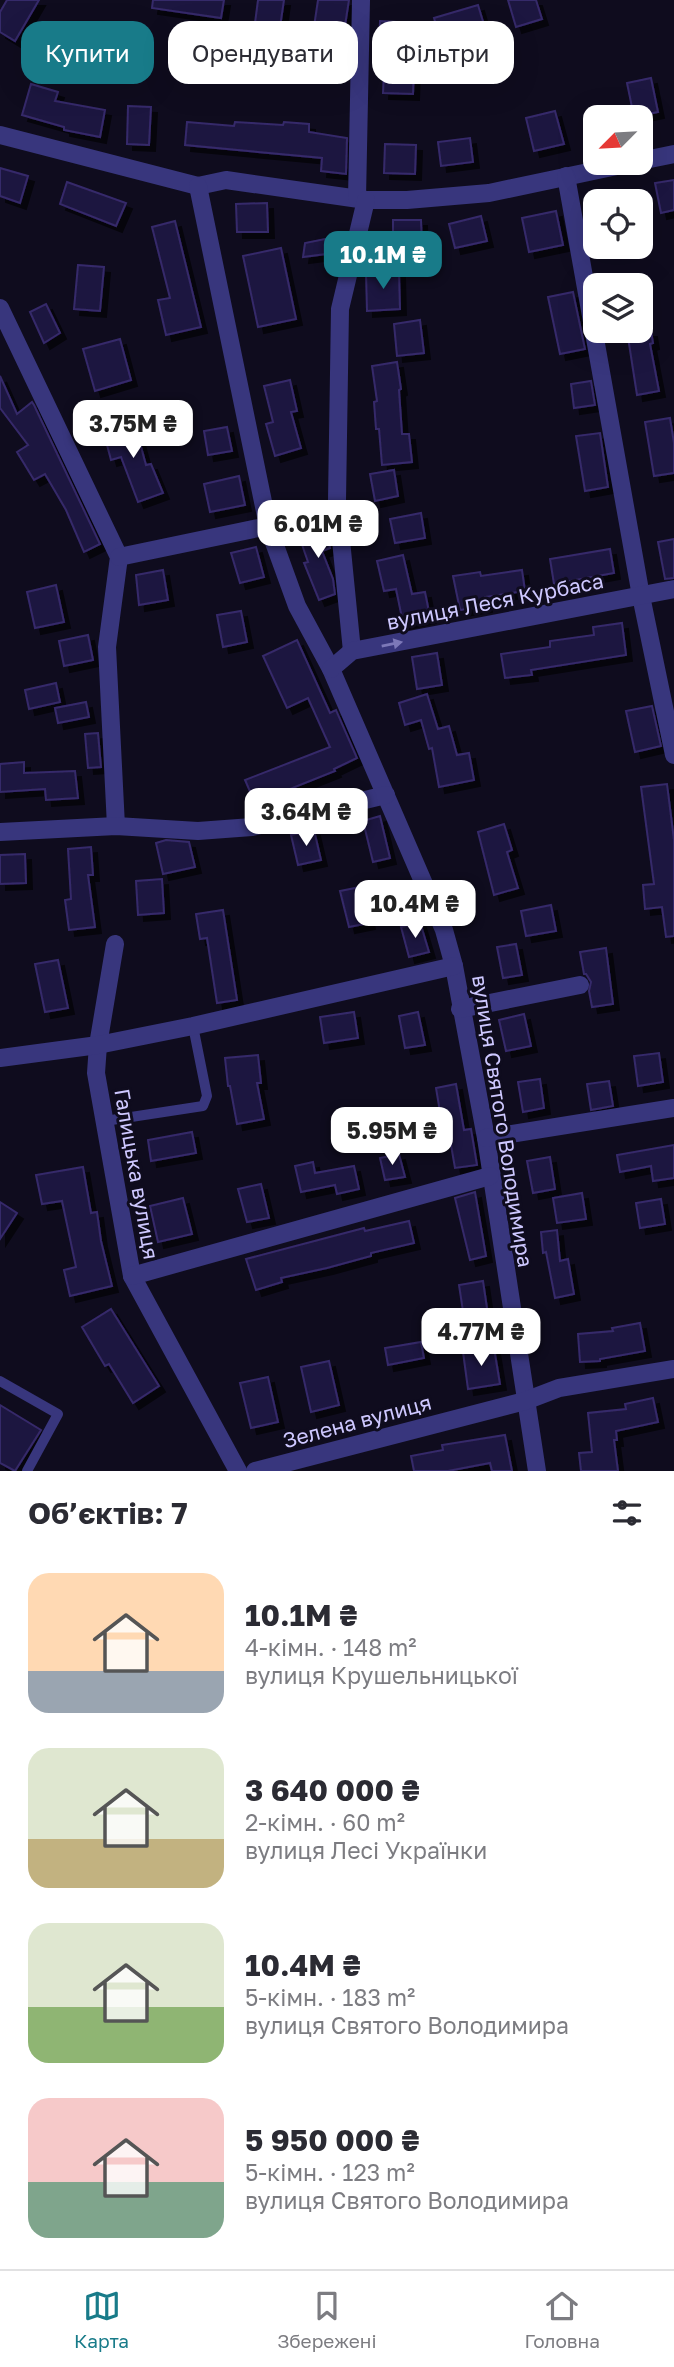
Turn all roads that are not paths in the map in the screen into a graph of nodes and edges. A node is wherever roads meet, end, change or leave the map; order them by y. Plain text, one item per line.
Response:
1 (361, 0) edge
2 (0, 135) edge
3 (674, 154) edge
4 (653, 158) edge
5 (583, 173) edge
6 (566, 176) junction
7 (198, 186) junction
8 (362, 199) junction
9 (0, 308) edge
10 (268, 526) junction
11 (119, 556) junction
12 (674, 589) edge
13 (641, 596) junction
14 (352, 651) junction
15 (331, 669) junction
16 (674, 755) edge
17 (386, 795) junction
18 (116, 826) junction
19 (0, 832) edge
20 (115, 944) dead end
21 (454, 966) junction
22 (580, 985) dead end
23 (460, 1009) junction
24 (193, 1026) junction
25 (98, 1045) junction
26 (0, 1058) edge
27 (674, 1108) edge
28 (106, 1121) junction
29 (486, 1138) junction
30 (490, 1176) junction
31 (132, 1276) junction
32 (674, 1369) edge
33 (0, 1381) edge
34 (524, 1401) junction
35 (27, 1471) edge
36 (238, 1471) edge
37 (255, 1471) edge
38 (537, 1471) edge

1 - 8 street
2 - 7 street
3 - 4 street
5 - 6 street
6 - 8 street
6 - 13 street
7 - 8 street
7 - 10 street, вулиця Святого Володимира
8 - 14 street
9 - 11 street
10 - 11 street
10 - 15 street, вулиця Святого Володимира
11 - 18 street
12 - 13 street, вулиця Леся Курбаса
14 -> 13 street, вулиця Леся Курбаса
13 - 16 street
14 - 15 street, вулиця Леся Курбаса
15 - 17 street, вулиця Святого Володимира
17 - 18 street
17 - 21 street, вулиця Святого Володимира
18 - 19 street
20 - 25 street, Галицька вулиця
21 - 23 street, вулиця Святого Володимира
21 - 24 street
22 - 23 street
23 - 29 street, вулиця Святого Володимира
24 - 25 street
24 - 28 lane
25 - 26 street
25 - 28 street, Галицька вулиця
27 - 29 street
28 - 31 street, Галицька вулиця
29 - 30 street, вулиця Святого Володимира
30 - 31 street
30 - 34 street, вулиця Святого Володимира
31 - 36 street, Галицька вулиця
32 - 34 street, Зелена вулиця
33 - 35 lane
34 - 37 street, Зелена вулиця
34 - 38 street, вулиця Святого Володимира

